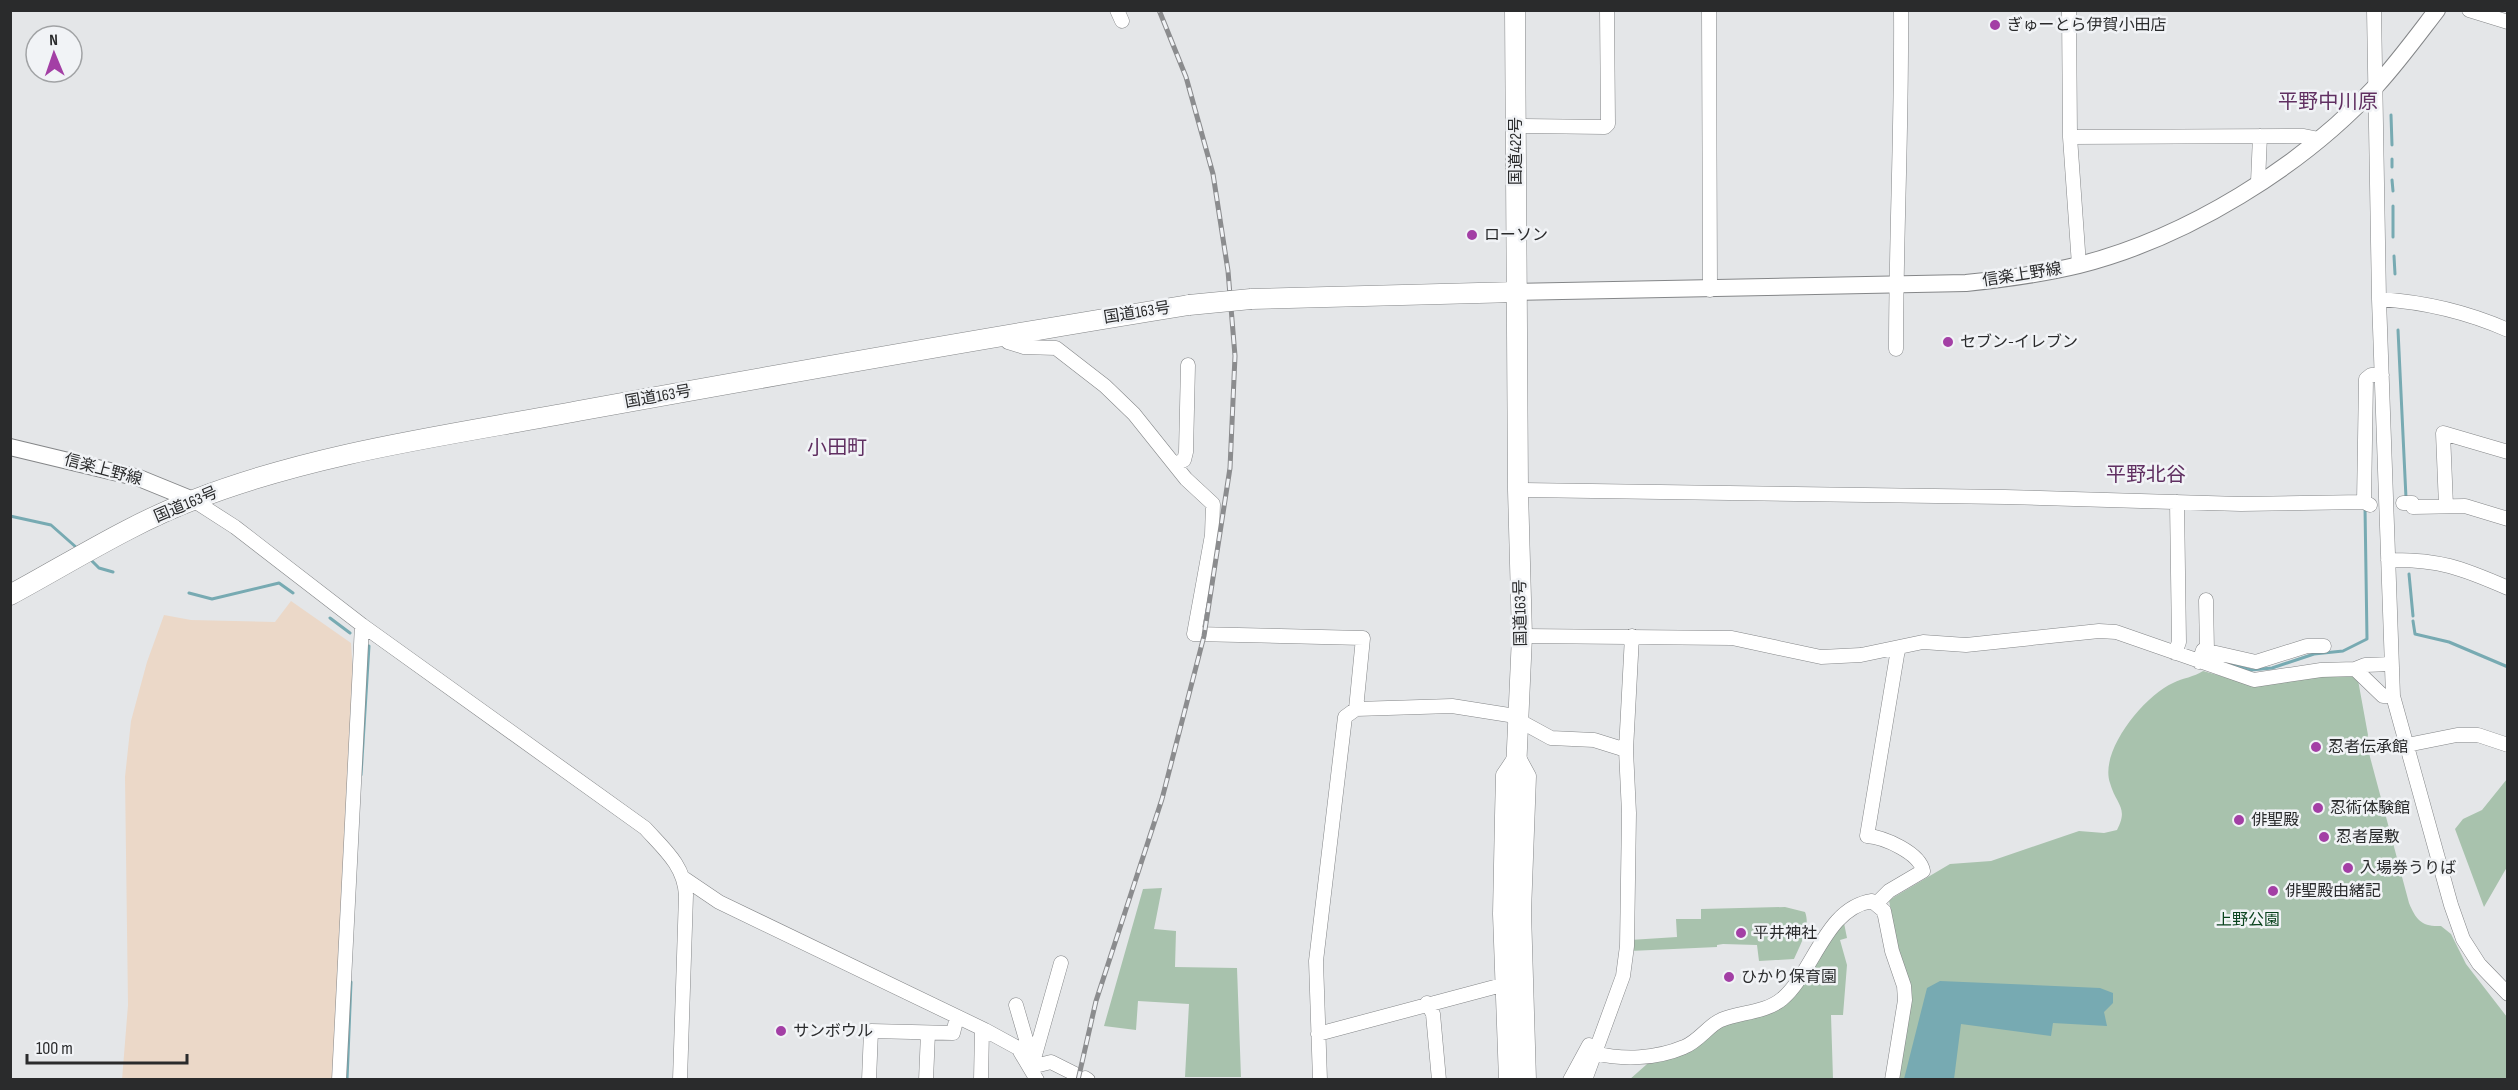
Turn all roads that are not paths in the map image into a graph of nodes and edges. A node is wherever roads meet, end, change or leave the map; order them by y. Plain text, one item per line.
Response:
1 (1515, 10) edge
2 (1607, 10) edge
3 (1709, 10) edge
4 (1900, 10) edge
5 (2069, 10) edge
6 (2374, 10) edge
7 (2437, 10) edge
8 (2469, 10) edge
9 (2508, 22) edge
10 (2376, 86) junction
11 (1515, 126) junction
12 (2260, 136) junction
13 (2070, 137) junction
14 (2319, 139) junction
15 (2259, 182) junction
16 (2079, 265) junction
17 (1898, 285) junction
18 (1710, 290) junction
19 (1516, 292) junction
20 (2379, 299) junction
21 (2508, 330) edge
22 (1002, 335) junction
23 (1896, 349) dead end
24 (1188, 364) dead end
25 (2382, 375) junction
26 (10, 447) edge
27 (2508, 452) edge
28 (1175, 464) junction
29 (1518, 490) junction
30 (193, 500) junction
31 (2177, 502) junction
32 (2403, 503) dead end
33 (2446, 506) junction
34 (2508, 519) edge
35 (2388, 560) junction
36 (2508, 588) edge
37 (10, 595) edge
38 (2206, 600) dead end
39 (362, 625) junction
40 (1522, 636) junction
41 (1632, 636) junction
42 (2324, 646) dead end
43 (1898, 649) junction
44 (2175, 653) junction
45 (2203, 656) junction
46 (2391, 664) junction
47 (2355, 669) junction
48 (2394, 696) junction
49 (1356, 709) junction
50 (1520, 721) junction
51 (2407, 745) junction
52 (2508, 745) edge
53 (1626, 750) junction
54 (1517, 754) junction
55 (685, 879) junction
56 (1877, 903) junction
57 (1061, 963) dead end
58 (1502, 985) junction
59 (2508, 994) edge
60 (1613, 1000) junction
61 (1427, 1003) junction
62 (1016, 1005) dead end
63 (957, 1017) junction
64 (982, 1029) junction
65 (928, 1033) junction
66 (1318, 1034) junction
67 (1594, 1053) junction
68 (1030, 1061) edge
69 (1082, 1077) edge
70 (339, 1080) edge
71 (680, 1080) edge
72 (869, 1080) edge
73 (926, 1080) edge
74 (981, 1080) edge
75 (1320, 1080) edge
76 (1439, 1080) edge
77 (1506, 1080) edge
78 (1517, 1080) edge
79 (1529, 1080) edge
80 (1570, 1080) edge
81 (1585, 1080) edge
82 (1892, 1080) edge

1 - 11 highway, 国道422号
2 - 11 street
3 - 18 street
4 - 17 street
5 - 13 street
6 - 10 street
7 - 10 main road, 信楽上野線
8 - 9 street
10 - 14 main road, 信楽上野線
10 - 20 street
11 - 19 highway, 国道422号
12 - 13 street
12 - 14 street
12 - 15 street
13 - 16 street
14 - 15 main road, 信楽上野線
15 - 16 main road, 信楽上野線
16 - 17 main road, 信楽上野線
17 - 18 main road, 信楽上野線
17 - 23 street
18 - 19 main road, 信楽上野線
19 - 22 highway, 国道163号, bridge
19 - 29 highway, 国道163号
20 - 21 street
20 - 25 street
22 - 28 street
22 - 30 highway, 国道163号
24 - 28 street
25 - 31 street
25 - 35 street
26 - 30 main road, 信楽上野線
27 - 33 street
28 - 49 street
29 - 31 street
29 - 40 highway, 国道163号
30 - 37 highway, 国道163号
30 - 39 street
31 - 44 street
32 - 33 street
33 - 34 street
35 - 36 street
35 - 46 street
38 - 45 street
39 - 55 street
39 - 70 street
40 - 41 street
40 - 50 highway, 国道163号
41 - 43 street
41 - 53 street
42 - 45 street
43 - 44 street
43 - 56 street
44 - 45 street
45 - 47 street
46 - 47 street
46 - 48 street
47 - 48 street
48 - 51 street
49 - 50 street
49 - 66 street
50 - 53 street
50 - 54 highway, 国道163号
51 - 52 street
51 - 59 street
53 - 60 street
54 - 58 street
54 - 78 highway, 国道163号
54 - 79 street
55 - 63 street
55 - 71 street
56 - 67 street
56 - 82 street
57 - 68 street
58 - 61 street
58 - 77 street
60 - 67 street
60 - 80 street
61 - 66 street
61 - 76 street
62 - 68 street
63 - 64 street
63 - 65 street
64 - 68 street
64 - 74 street
65 - 72 street
65 - 73 street
66 - 75 street
67 - 81 street
68 - 69 street

